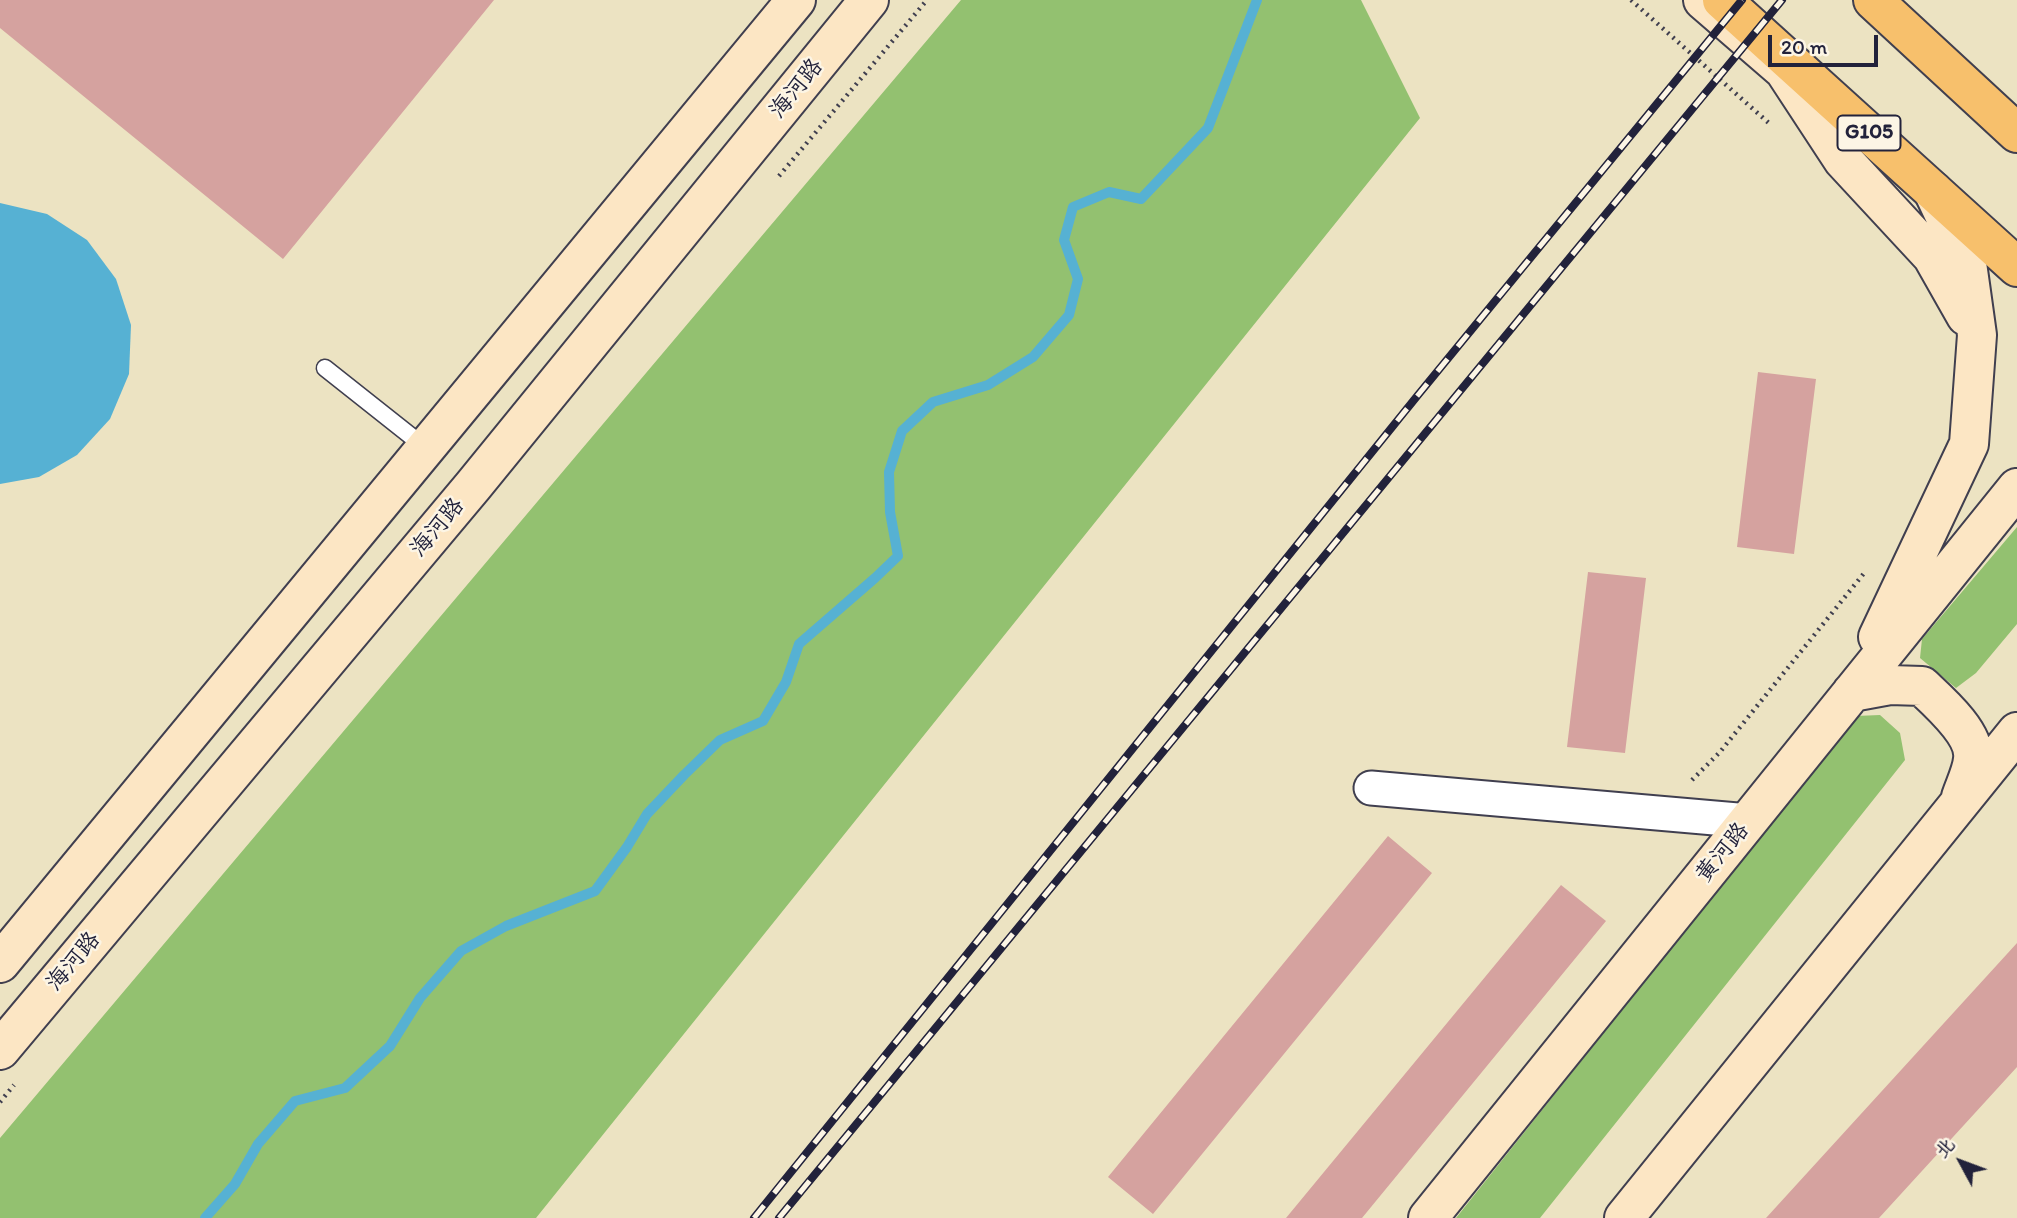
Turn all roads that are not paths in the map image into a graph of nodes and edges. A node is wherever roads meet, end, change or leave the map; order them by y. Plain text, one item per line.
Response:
1 (796, 0) edge
2 (869, 0) edge
3 (1703, 0) edge
4 (1722, 0) edge
5 (1873, 0) edge
6 (2014, 129) edge
7 (1933, 191) junction
8 (2017, 267) edge
9 (1977, 335) junction
10 (325, 368) dead end
11 (426, 448) junction
12 (2017, 488) edge
13 (1852, 692) junction
14 (2017, 732) edge
15 (2017, 746) edge
16 (1371, 788) dead end
17 (1960, 803) junction
18 (1749, 821) junction
19 (0, 963) edge
20 (0, 1051) edge
21 (1427, 1218) edge
22 (1624, 1218) edge

1 - 11 street
2 - 20 street, 海河路
3 - 9 street
4 - 7 highway, G105
5 - 6 highway
7 - 8 highway, G105
7 - 9 street
9 - 13 street
10 - 11 lane
11 - 19 street
12 - 13 street, 黄河路
13 - 17 street
13 - 18 street, 黄河路
14 - 17 street
15 - 17 street
16 - 18 street
17 - 22 street
18 - 21 street, 黄河路

